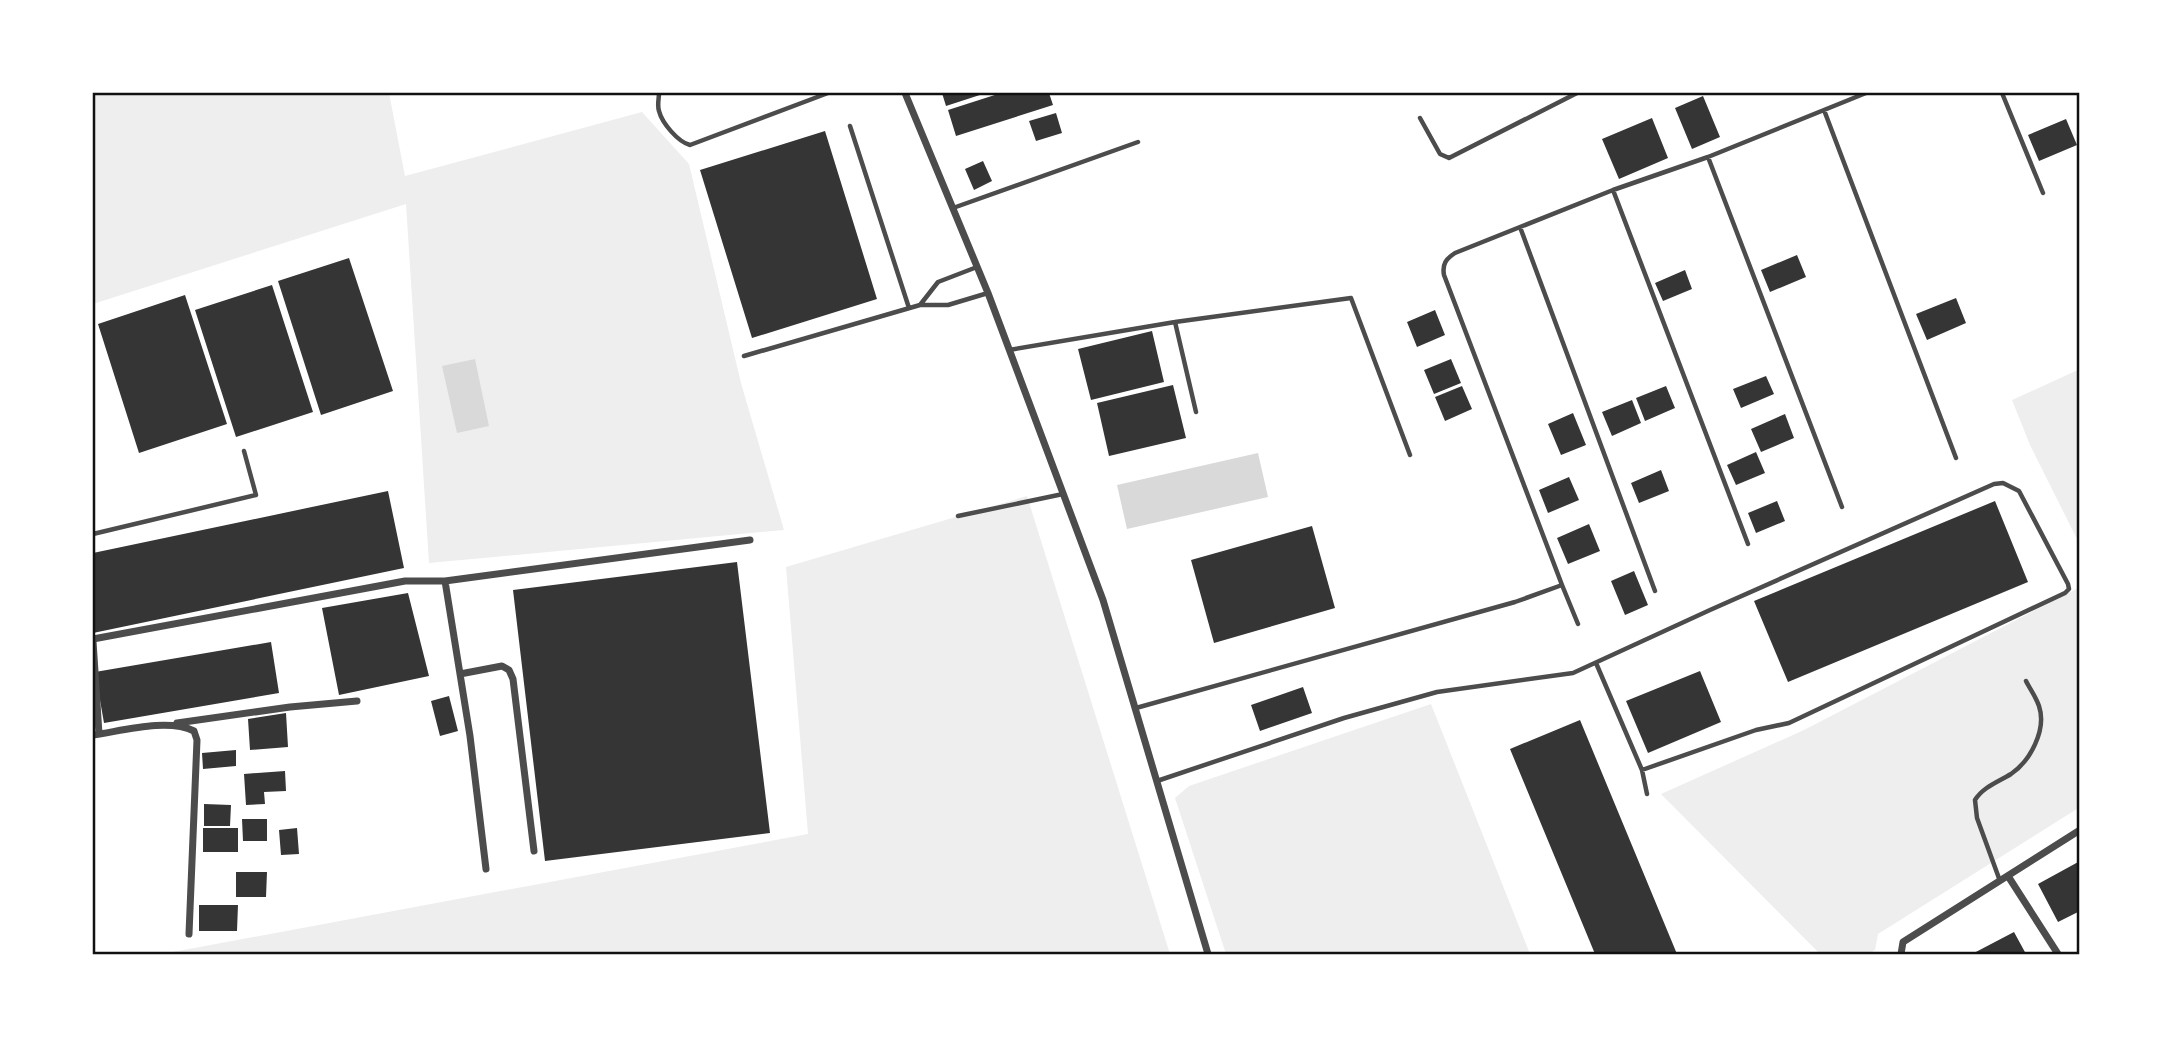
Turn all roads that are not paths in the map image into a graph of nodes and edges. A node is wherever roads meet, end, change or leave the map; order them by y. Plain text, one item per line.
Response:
1 (659, 93) edge
2 (828, 93) edge
3 (905, 93) edge
4 (1577, 93) edge
5 (1866, 93) edge
6 (2002, 93) edge
7 (1824, 110) junction
8 (1420, 118) dead end
9 (850, 126) dead end
10 (1138, 142) dead end
11 (1708, 157) junction
12 (1613, 190) junction
13 (2043, 193) dead end
14 (953, 208) junction
15 (1520, 228) junction
16 (977, 267) junction
17 (988, 293) junction
18 (920, 305) junction
19 (909, 308) junction
20 (1175, 322) junction
21 (1009, 351) junction
22 (744, 356) dead end
23 (1196, 412) dead end
24 (244, 451) dead end
25 (1410, 455) dead end
26 (1956, 458) dead end
27 (1063, 494) junction
28 (1842, 507) dead end
29 (958, 516) dead end
30 (93, 534) edge
31 (750, 540) dead end
32 (1748, 544) dead end
33 (445, 581) junction
34 (1562, 585) junction
35 (1655, 591) dead end
36 (1578, 624) dead end
37 (93, 640) edge
38 (1596, 663) junction
39 (460, 674) junction
40 (2026, 681) dead end
41 (357, 701) dead end
42 (1134, 709) junction
43 (170, 724) junction
44 (96, 734) edge
45 (1642, 770) junction
46 (1156, 782) junction
47 (1647, 794) dead end
48 (2080, 830) edge
49 (534, 851) dead end
50 (486, 869) dead end
51 (2008, 876) junction
52 (2000, 881) junction
53 (189, 934) dead end
54 (1208, 954) edge
55 (1901, 954) edge
56 (2058, 954) edge

1 - 2 lane
3 - 14 street
4 - 8 lane
5 - 7 lane
6 - 13 lane
7 - 11 lane
7 - 26 lane
9 - 19 lane
10 - 14 lane
11 - 12 lane
11 - 28 lane
12 - 15 lane
12 - 32 lane
14 - 16 street
15 - 34 lane
15 - 35 lane
16 - 17 street
16 - 18 lane
17 - 18 lane
17 - 21 street
18 - 19 lane
19 - 22 lane
20 - 21 lane
20 - 23 lane
20 - 25 lane
21 - 27 street
24 - 30 lane
27 - 29 lane
27 - 42 street
31 - 33 street
33 - 37 street
33 - 39 street
34 - 36 lane
34 - 42 lane
37 - 44 street
38 - 45 lane
38 - 45 lane
38 - 46 lane
39 - 49 street
39 - 50 street
40 - 52 lane
41 - 43 street
42 - 46 street
43 - 44 street
43 - 53 street
45 - 47 lane
46 - 54 street
48 - 51 street
51 - 52 street
51 - 56 street
52 - 55 street

